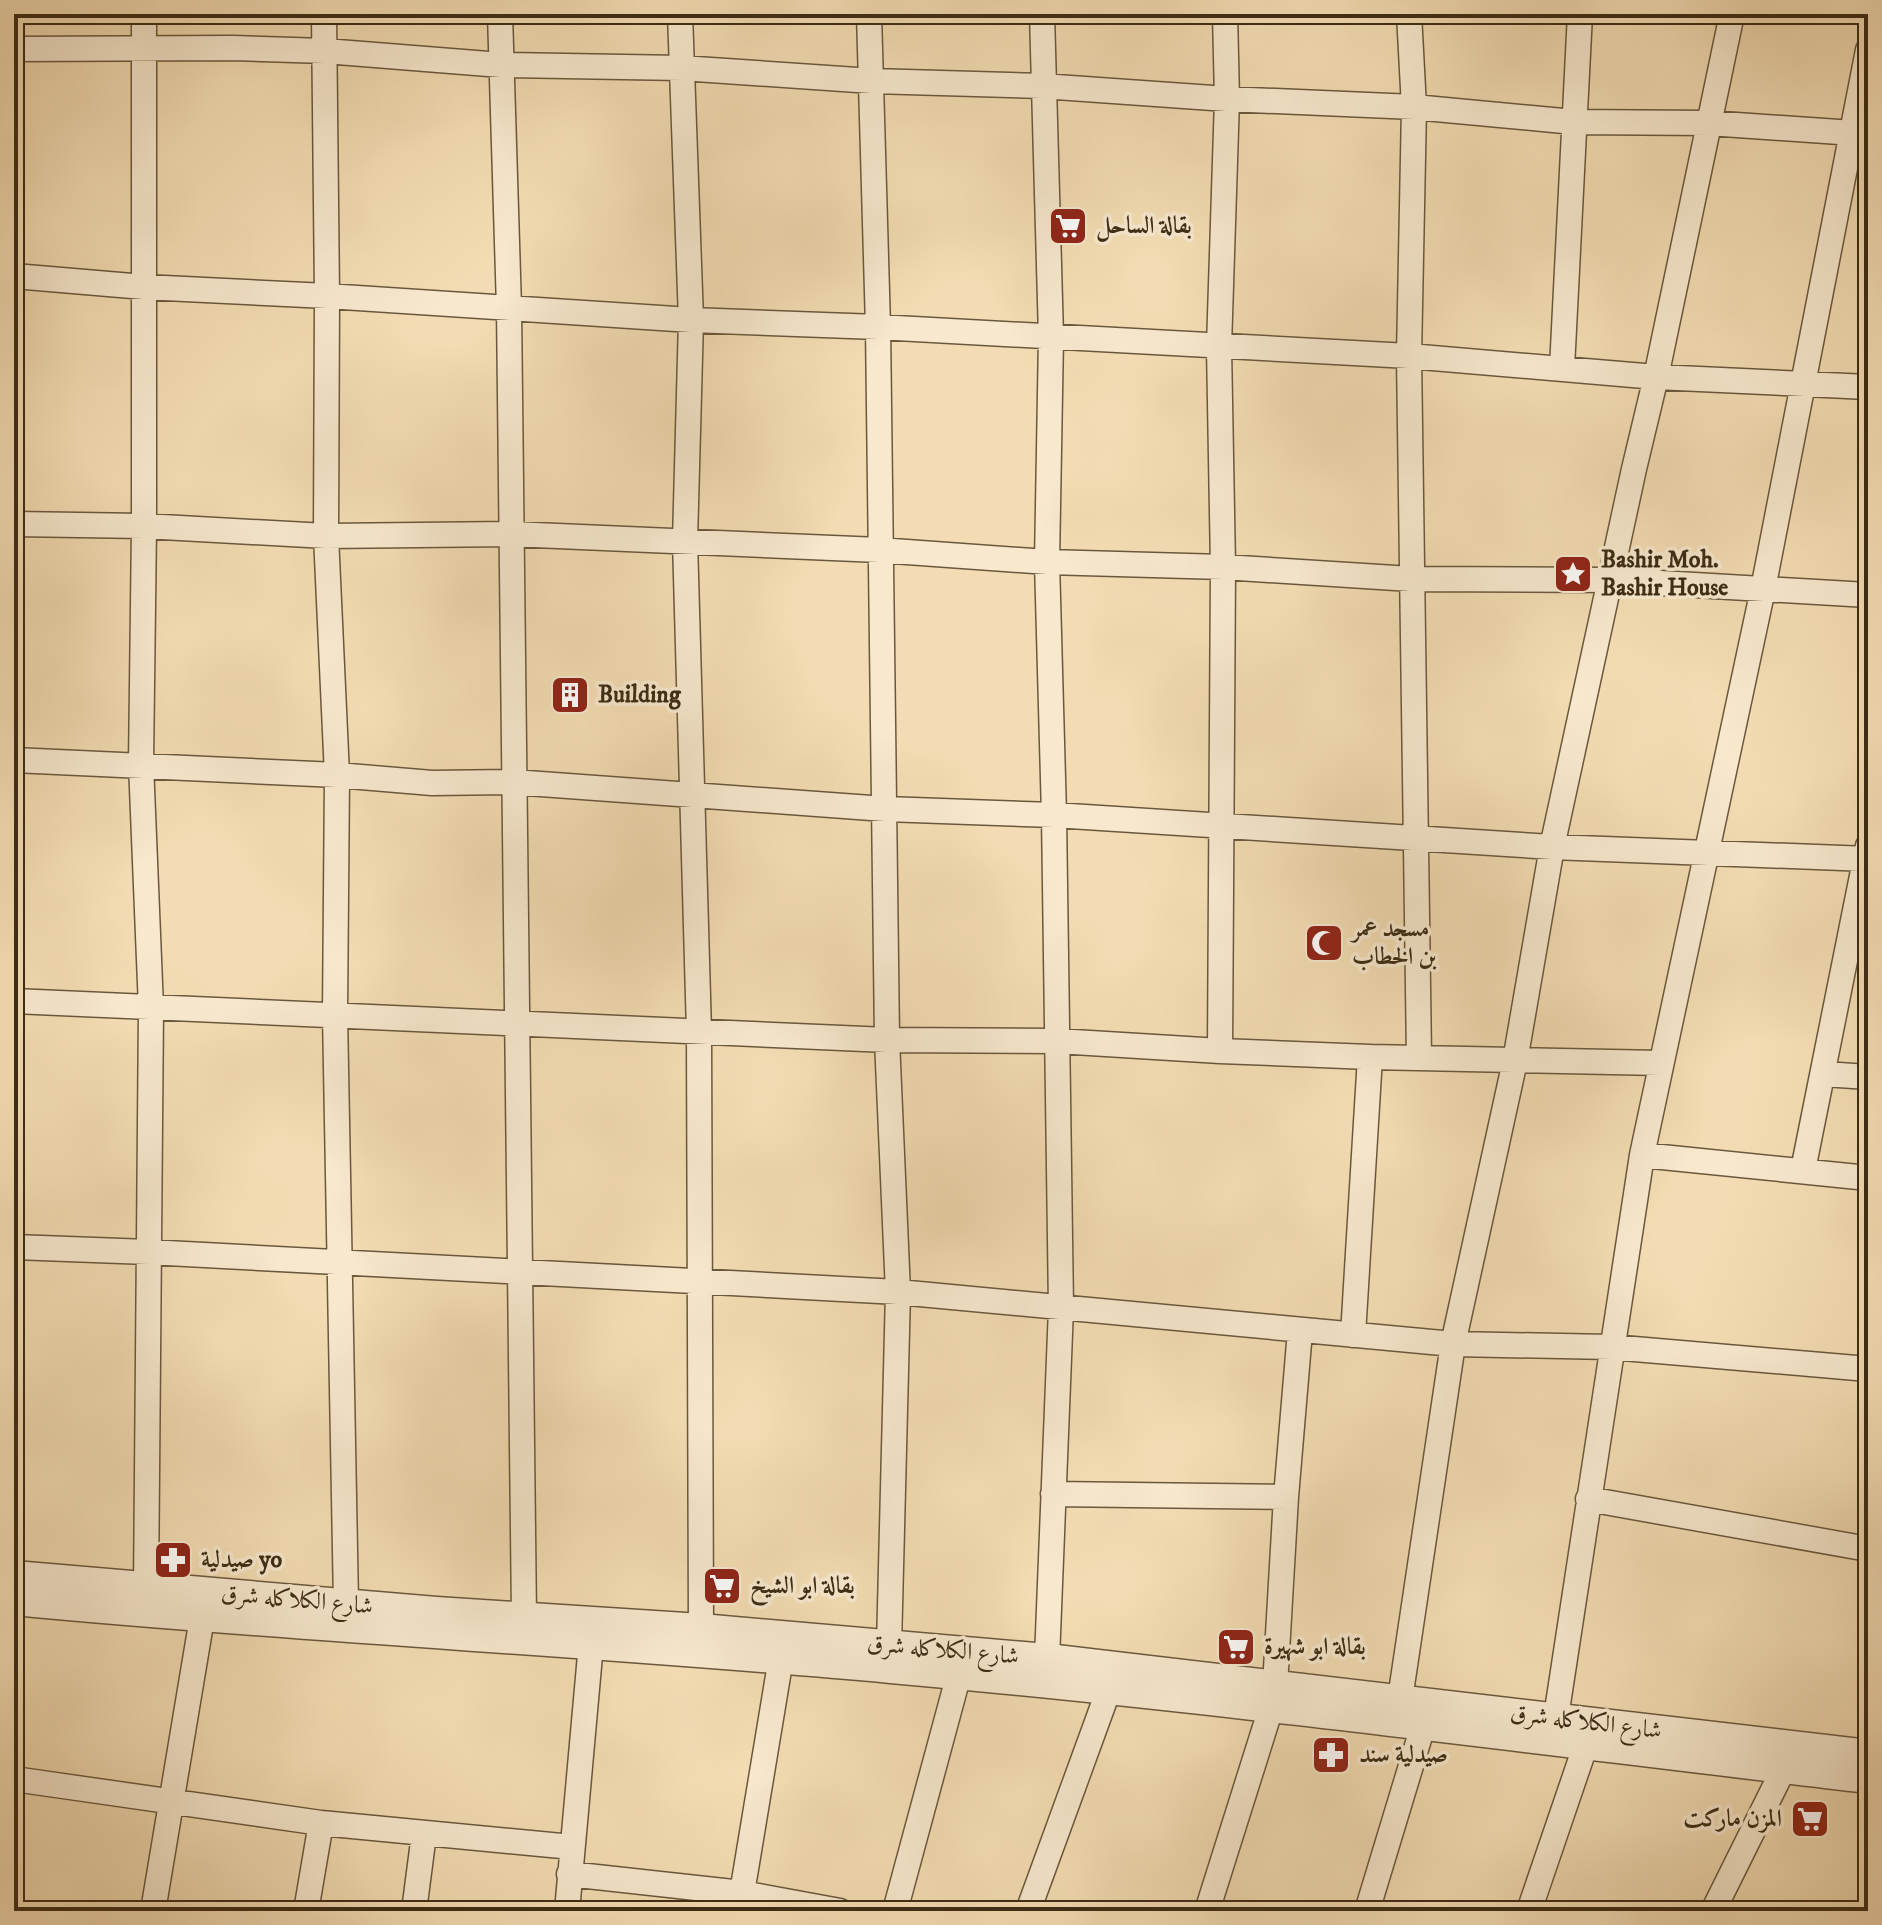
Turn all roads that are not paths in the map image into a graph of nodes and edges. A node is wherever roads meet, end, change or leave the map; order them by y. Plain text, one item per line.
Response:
1 (144, 14) edge
2 (324, 14) edge
3 (500, 14) edge
4 (680, 14) edge
5 (869, 14) edge
6 (1042, 14) edge
7 (1225, 14) edge
8 (1409, 14) edge
9 (1580, 14) edge
10 (1732, 14) edge
11 (14, 49) edge
12 (145, 50) junction
13 (1868, 50) edge
14 (325, 51) junction
15 (501, 65) junction
16 (681, 68) junction
17 (872, 81) junction
18 (1042, 86) junction
19 (1227, 99) junction
20 (1414, 107) junction
21 (1574, 122) junction
22 (1708, 123) junction
23 (1861, 134) edge
24 (14, 276) edge
25 (144, 287) junction
26 (327, 296) junction
27 (509, 308) junction
28 (691, 320) junction
29 (878, 327) junction
30 (1051, 337) junction
31 (1219, 347) junction
32 (1409, 356) junction
33 (1562, 368) junction
34 (1656, 377) junction
35 (1802, 384) junction
36 (1868, 387) edge
37 (14, 524) edge
38 (144, 526) junction
39 (512, 534) junction
40 (326, 536) junction
41 (685, 541) junction
42 (879, 550) junction
43 (1047, 562) junction
44 (1223, 567) junction
45 (1411, 579) junction
46 (1609, 580) junction
47 (1763, 589) junction
48 (1868, 595) edge
49 (14, 760) edge
50 (141, 764) junction
51 (337, 775) junction
52 (513, 782) junction
53 (692, 795) junction
54 (885, 809) junction
55 (1054, 815) junction
56 (1222, 826) junction
57 (1414, 837) junction
58 (1552, 847) junction
59 (1705, 854) junction
60 (1867, 855) edge
61 (14, 1001) edge
62 (151, 1008) junction
63 (335, 1014) junction
64 (516, 1024) junction
65 (699, 1032) junction
66 (887, 1040) junction
67 (1057, 1041) junction
68 (1220, 1051) junction
69 (1370, 1057) junction
70 (1419, 1057) junction
71 (1515, 1061) junction
72 (1661, 1063) junction
73 (1824, 1074) junction
74 (1868, 1077) edge
75 (1642, 1155) junction
76 (1803, 1170) junction
77 (1868, 1178) edge
78 (14, 1247) edge
79 (148, 1252) junction
80 (341, 1262) junction
81 (521, 1273) junction
82 (700, 1281) junction
83 (898, 1292) junction
84 (1061, 1308) junction
85 (1300, 1331) junction
86 (1353, 1335) junction
87 (1453, 1344) junction
88 (1611, 1347) junction
89 (1868, 1369) edge
90 (1053, 1494) junction
91 (1286, 1497) junction
92 (1588, 1499) junction
93 (1868, 1549) edge
94 (14, 1576) edge
95 (146, 1589) junction
96 (14, 1600) edge
97 (346, 1604) junction
98 (202, 1618) junction
99 (524, 1618) junction
100 (701, 1629) junction
101 (591, 1644) junction
102 (889, 1646) junction
103 (781, 1658) junction
104 (1047, 1659) junction
105 (959, 1674) junction
106 (1109, 1689) junction
107 (1273, 1697) junction
108 (1400, 1699) junction
109 (1556, 1717) junction
110 (1423, 1726) junction
111 (1586, 1744) junction
112 (1868, 1755) edge
113 (1784, 1768) junction
114 (1868, 1778) edge
115 (14, 1779) edge
116 (172, 1802) junction
117 (321, 1823) junction
118 (424, 1834) junction
119 (572, 1847) junction
120 (569, 1874) junction
121 (742, 1893) junction
122 (153, 1911) edge
123 (306, 1911) edge
124 (414, 1911) edge
125 (567, 1911) edge
126 (840, 1911) edge
127 (895, 1911) edge
128 (1028, 1911) edge
129 (1207, 1911) edge
130 (1367, 1911) edge
131 (1529, 1911) edge
132 (1713, 1911) edge

1 - 12 street
2 - 14 street
3 - 15 street
4 - 16 street
5 - 17 street
6 - 18 street
7 - 19 street
8 - 20 street
9 - 21 street
10 - 22 street
11 - 12 street
12 - 14 street
12 - 25 street
13 - 23 street
14 - 15 street
14 - 26 street
15 - 16 street
15 - 27 street
16 - 17 street
16 - 28 street
17 - 18 street
17 - 29 street
18 - 19 street
18 - 30 street
19 - 20 street
19 - 31 street
20 - 21 street
20 - 32 street
21 - 22 street
21 - 33 street
22 - 23 street
22 - 34 street
23 - 35 street
24 - 25 street
25 - 26 street
25 - 38 street
26 - 27 street
26 - 40 street
27 - 28 street
27 - 39 street
28 - 29 street
28 - 41 street
29 - 30 street
29 - 42 street
30 - 31 street
30 - 43 street
31 - 32 street
31 - 44 street
32 - 33 street
32 - 45 street
33 - 34 street
34 - 35 street
34 - 46 street
35 - 36 street
35 - 47 street
37 - 38 street
38 - 40 street
38 - 50 street
39 - 40 street
39 - 41 street
39 - 52 street
40 - 51 street
41 - 42 street
41 - 53 street
42 - 43 street
42 - 54 street
43 - 44 street
43 - 55 street
44 - 45 street
44 - 56 street
45 - 46 street
45 - 57 street
46 - 47 street
46 - 58 street
47 - 48 street
47 - 59 street
49 - 50 street
50 - 51 street
50 - 62 street
51 - 52 street
51 - 63 street
52 - 53 street
52 - 64 street
53 - 54 street
53 - 65 street
54 - 55 street
54 - 66 street
55 - 56 street
55 - 67 street
56 - 57 street
56 - 68 street
57 - 58 street
57 - 70 street
58 - 59 street
58 - 71 street
59 - 60 street
59 - 72 street
60 - 73 street
61 - 62 street
62 - 63 street
62 - 79 street
63 - 64 street
63 - 80 street
64 - 65 street
64 - 81 street
65 - 66 street
65 - 82 street
66 - 67 street
66 - 83 street
67 - 68 street
67 - 84 street
68 - 69 street
69 - 70 street
69 - 86 street
70 - 71 street
71 - 72 street
71 - 87 street
72 - 75 street
73 - 74 street
73 - 76 street
75 - 76 street
75 - 88 street
76 - 77 street
78 - 79 street
79 - 80 street
79 - 95 street
80 - 81 street
80 - 97 street
81 - 82 street
81 - 99 street
82 - 83 street
82 - 100 street
83 - 84 street
83 - 102 street
84 - 85 street
84 - 90 street
85 - 86 street
85 - 91 street
86 - 87 street
87 - 88 street
87 - 108 street
88 - 89 street
88 - 92 street
90 - 91 street
90 - 104 street
91 - 107 street
92 - 93 street
92 - 109 street
94 - 95 street, شارع الكلاكله شرق
95 - 97 street, شارع الكلاكله شرق
96 - 98 street, شارع الكلاكله شرق
97 - 99 street, شارع الكلاكله شرق
98 - 101 street, شارع الكلاكله شرق
98 - 116 street
99 - 100 street, شارع الكلاكله شرق
100 - 102 street, شارع الكلاكله شرق
101 - 103 street, شارع الكلاكله شرق
101 - 119 street
102 - 104 street, شارع الكلاكله شرق
103 - 105 street, شارع الكلاكله شرق
103 - 121 street
104 - 107 street, شارع الكلاكله شرق
105 - 106 street, شارع الكلاكله شرق
105 - 127 street
106 - 107 street, شارع الكلاكله شرق
106 - 128 street
107 - 108 street, شارع الكلاكله شرق
107 - 110 street, شارع الكلاكله شرق
107 - 129 street
108 - 109 street, شارع الكلاكله شرق
109 - 112 street, شارع الكلاكله شرق
110 - 111 street, شارع الكلاكله شرق
110 - 130 street
111 - 113 street, شارع الكلاكله شرق
111 - 131 street
113 - 114 street, شارع الكلاكله شرق
113 - 132 street
115 - 116 street
116 - 117 street
116 - 122 street
117 - 118 street
117 - 123 street
118 - 119 street
118 - 124 street
119 - 120 street
120 - 121 street
120 - 125 street
121 - 126 street

